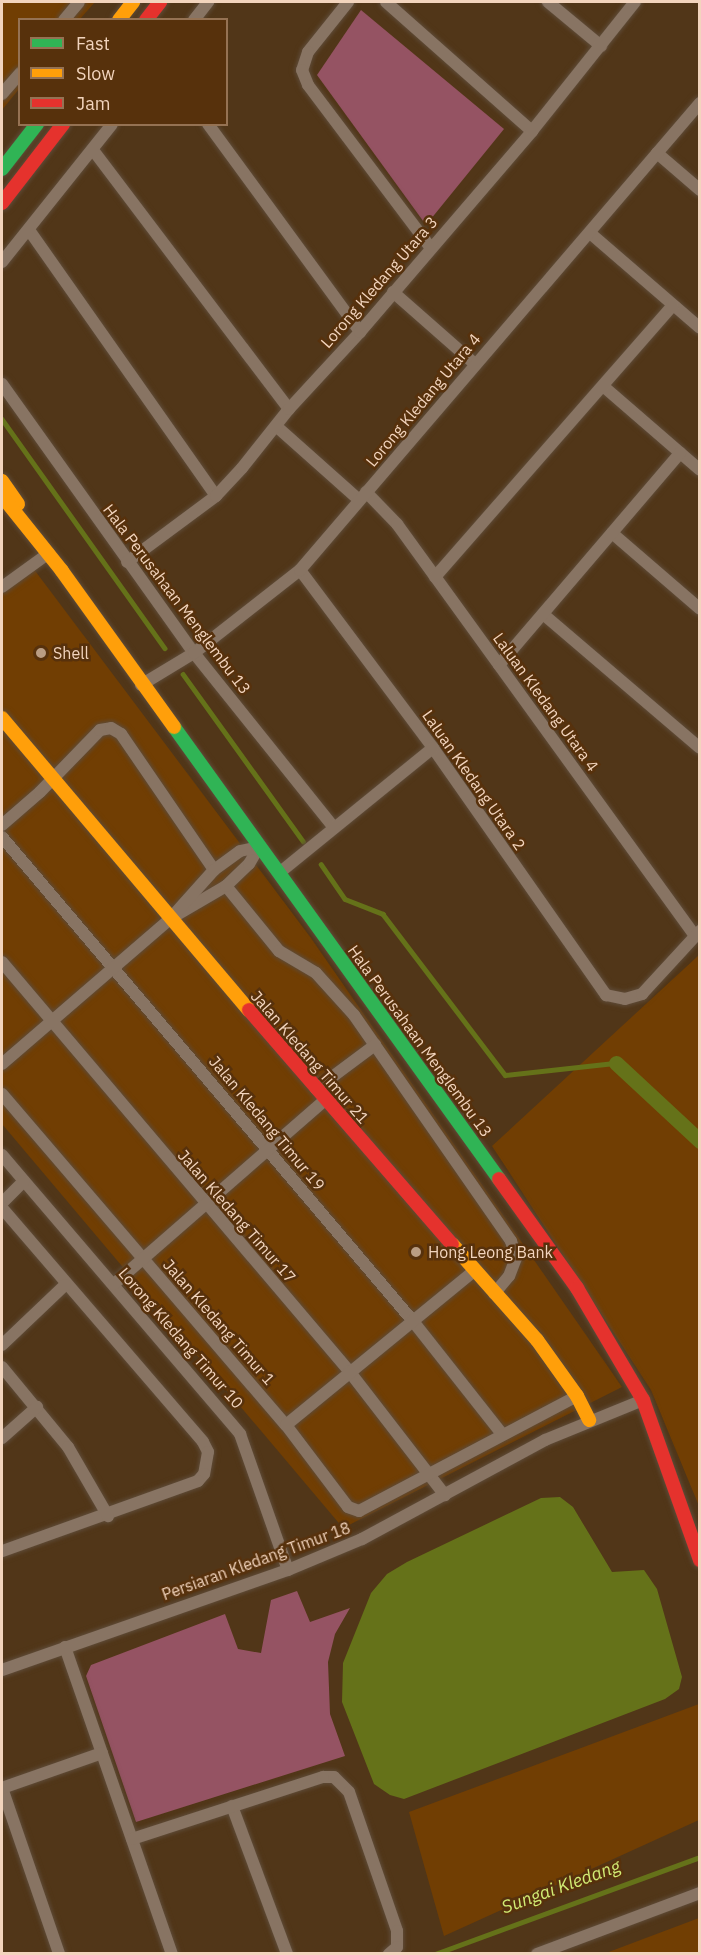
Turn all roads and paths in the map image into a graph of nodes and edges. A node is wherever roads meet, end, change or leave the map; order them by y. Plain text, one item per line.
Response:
1 (79, 2) edge
2 (133, 2) edge
3 (160, 2) edge
4 (208, 2) edge
5 (348, 2) edge
6 (386, 2) edge
7 (548, 2) edge
8 (634, 2) edge
9 (66, 18) edge
10 (121, 18) edge
11 (148, 18) edge
12 (196, 18) edge
13 (601, 46) junction
14 (18, 75) edge
15 (2, 94) edge
16 (699, 103) edge
17 (35, 126) edge
18 (61, 126) edge
19 (111, 126) edge
20 (209, 126) edge
21 (532, 131) junction
22 (93, 150) junction
23 (657, 153) junction
24 (2, 169) edge
25 (699, 190) edge
26 (2, 203) edge
27 (28, 230) junction
28 (590, 233) junction
29 (431, 248) junction
30 (2, 262) edge
31 (393, 292) junction
32 (673, 305) junction
33 (699, 328) edge
34 (360, 332) junction
35 (475, 364) junction
36 (2, 384) edge
37 (603, 386) junction
38 (288, 408) junction
39 (276, 426) junction
40 (680, 453) junction
41 (699, 470) edge
42 (2, 481) edge
43 (2, 496) edge
44 (216, 496) junction
45 (362, 496) junction
46 (612, 533) junction
47 (49, 553) junction
48 (127, 562) junction
49 (300, 570) junction
50 (435, 577) junction
51 (2, 586) edge
52 (699, 609) edge
53 (543, 614) junction
54 (194, 653) junction
55 (499, 665) junction
56 (141, 685) junction
57 (2, 718) edge
58 (433, 748) junction
59 (699, 748) edge
60 (52, 778) junction
61 (2, 825) edge
62 (334, 828) junction
63 (2, 837) edge
64 (259, 847) junction
65 (214, 870) junction
66 (279, 873) junction
67 (226, 886) junction
68 (170, 919) junction
69 (697, 934) edge
70 (2, 962) edge
71 (113, 968) junction
72 (51, 1020) junction
73 (375, 1045) junction
74 (2, 1064) edge
75 (316, 1089) junction
76 (2, 1094) edge
77 (325, 1100) junction
78 (267, 1149) junction
79 (2, 1155) edge
80 (24, 1181) junction
81 (2, 1203) edge
82 (204, 1204) junction
83 (2, 1208) edge
84 (142, 1258) junction
85 (473, 1272) junction
86 (114, 1284) junction
87 (65, 1285) junction
88 (494, 1294) junction
89 (412, 1320) junction
90 (2, 1344) edge
91 (2, 1367) edge
92 (349, 1371) junction
93 (577, 1396) junction
94 (643, 1400) junction
95 (37, 1407) junction
96 (589, 1420) junction
97 (286, 1425) junction
98 (502, 1434) junction
99 (2, 1438) edge
100 (429, 1475) junction
101 (445, 1495) junction
102 (108, 1516) junction
103 (2, 1551) edge
104 (699, 1560) edge
105 (288, 1570) junction
106 (65, 1647) junction
107 (2, 1670) edge
108 (102, 1753) junction
109 (2, 1788) edge
110 (232, 1806) junction
111 (132, 1839) junction
112 (699, 1893) edge
113 (59, 1953) edge
114 (172, 1953) edge
115 (287, 1953) edge
116 (389, 1953) edge
117 (537, 1953) edge

1 - 9 street
2 - 10 street
3 - 11 street
4 - 12 street
5 - 29 street
6 - 21 street
7 - 13 street
8 - 13 street, Lorong Kledang Utara 3
13 - 21 street, Lorong Kledang Utara 3
14 - 15 street
16 - 23 street, Lorong Kledang Utara 4
17 - 24 street
18 - 26 street
19 - 22 street
20 - 34 street
21 - 29 street, Lorong Kledang Utara 3
22 - 27 street
22 - 38 street
23 - 25 street
23 - 28 street, Lorong Kledang Utara 4
27 - 30 street
27 - 44 street
28 - 32 street
28 - 35 street, Lorong Kledang Utara 4
29 - 31 street, Lorong Kledang Utara 3
31 - 34 street, Lorong Kledang Utara 3
31 - 35 street
32 - 33 street
32 - 37 street
34 - 38 street, Lorong Kledang Utara 3
35 - 45 street, Lorong Kledang Utara 4
36 - 48 street, Hala Perusahaan Menglembu 13
37 - 40 street
37 - 50 street
38 - 39 street, Lorong Kledang Utara 3
39 - 44 street, Lorong Kledang Utara 3
39 - 45 street, Laluan Kledang Utara 4
40 - 41 street
40 - 46 street
42 - 47 street
43 - 47 street
44 - 48 street, Lorong Kledang Utara 3
45 - 49 street, Lorong Kledang Utara 4
45 - 50 street, Laluan Kledang Utara 4
46 - 52 street
46 - 53 street
47 - 51 street
47 - 56 street, Hala Perusahaan Menglembu 13
48 - 54 street, Hala Perusahaan Menglembu 13
49 - 54 street, Lorong Kledang Utara 4
49 - 58 street, Laluan Kledang Utara 2
50 - 55 street, Laluan Kledang Utara 4
53 - 55 street
53 - 59 street
54 - 56 street, Lorong Kledang Utara 4
54 - 62 street, Hala Perusahaan Menglembu 13
55 - 69 street, Laluan Kledang Utara 4
56 - 64 street, Hala Perusahaan Menglembu 13
57 - 60 street, Jalan Kledang Timur 21
58 - 62 street
58 - 69 street, Laluan Kledang Utara 2
60 - 61 street
60 - 65 street
60 - 68 street, Jalan Kledang Timur 21
62 - 66 street
63 - 71 street, Jalan Kledang Timur 19
64 - 65 street
64 - 66 street, Hala Perusahaan Menglembu 13
64 - 67 street
65 - 68 street
66 - 94 street, Hala Perusahaan Menglembu 13
67 - 68 street
67 - 73 street
68 - 71 street
68 - 75 street, Jalan Kledang Timur 21
70 - 72 street, Jalan Kledang Timur 17
71 - 72 street
71 - 78 street, Jalan Kledang Timur 19
72 - 74 street
72 - 82 street, Jalan Kledang Timur 17
73 - 75 street
73 - 88 street
75 - 77 street, Jalan Kledang Timur 21
76 - 84 street, Jalan Kledang Timur 1
77 - 78 street
77 - 85 street, Jalan Kledang Timur 21
78 - 82 street
78 - 89 street, Jalan Kledang Timur 19
79 - 80 street, Lorong Kledang Timur 10
80 - 81 street
80 - 86 street, Lorong Kledang Timur 10
82 - 84 street
82 - 92 street, Jalan Kledang Timur 17
83 - 87 street
84 - 86 street
84 - 97 street, Jalan Kledang Timur 1
85 - 88 street, Jalan Kledang Timur 21
85 - 89 street
86 - 105 street, Lorong Kledang Timur 10
87 - 90 street
87 - 102 street
88 - 93 street, Jalan Kledang Timur 21
89 - 92 street
89 - 98 street, Jalan Kledang Timur 19
91 - 95 street
92 - 97 street
92 - 100 street, Jalan Kledang Timur 17
93 - 96 street, Jalan Kledang Timur 21
93 - 98 street, Jalan Kledang Timur 1
94 - 96 street, Persiaran Kledang Timur 18
94 - 104 street, Hala Perusahaan Menglembu 13
95 - 99 street
95 - 102 street
96 - 101 street, Persiaran Kledang Timur 18
97 - 100 street, Jalan Kledang Timur 1
98 - 100 street, Jalan Kledang Timur 1
100 - 101 street, Jalan Kledang Timur 17
101 - 105 street, Persiaran Kledang Timur 18
102 - 103 street
105 - 106 street, Persiaran Kledang Timur 18
106 - 107 street, Persiaran Kledang Timur 18
106 - 108 street
108 - 109 street
108 - 111 street
109 - 113 street
110 - 111 street
110 - 115 street
110 - 116 street
111 - 114 street
112 - 117 street

